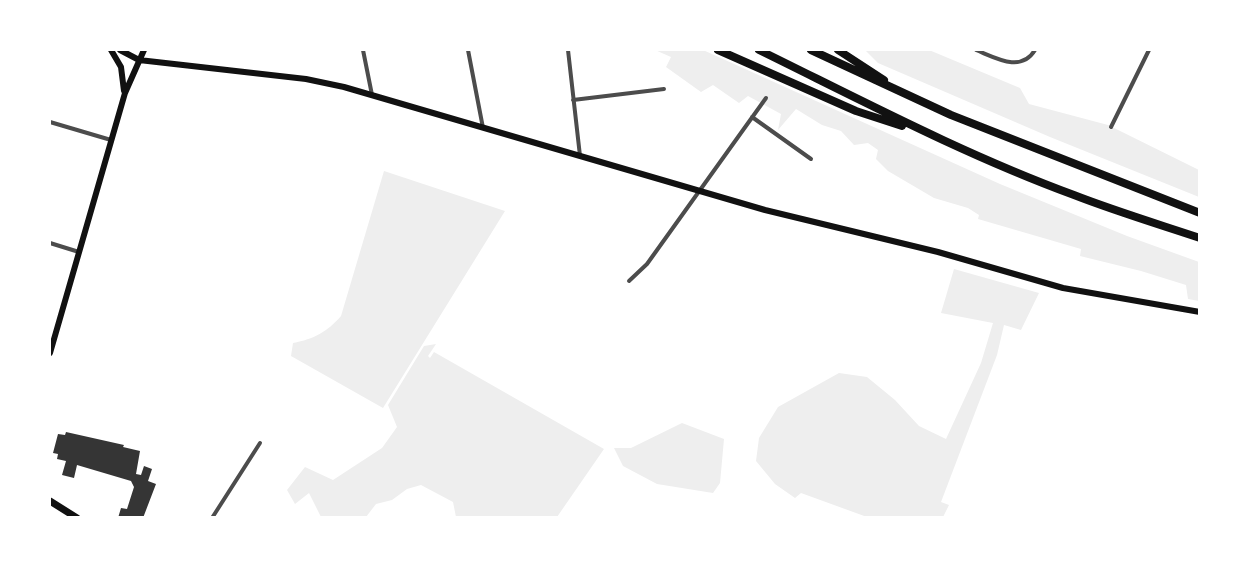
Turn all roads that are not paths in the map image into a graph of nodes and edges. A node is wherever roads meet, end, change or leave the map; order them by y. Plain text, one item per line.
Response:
1 (111, 50) edge
2 (120, 50) edge
3 (144, 50) edge
4 (363, 50) edge
5 (468, 50) edge
6 (567, 50) edge
7 (718, 50) edge
8 (759, 50) edge
9 (811, 50) edge
10 (838, 50) edge
11 (976, 50) edge
12 (1035, 50) edge
13 (1149, 50) edge
14 (139, 60) junction
15 (664, 89) dead end
16 (125, 93) junction
17 (372, 95) junction
18 (911, 97) junction
19 (766, 98) dead end
20 (573, 100) junction
21 (752, 117) junction
22 (50, 122) edge
23 (1111, 127) dead end
24 (483, 128) junction
25 (933, 135) junction
26 (111, 140) junction
27 (580, 157) junction
28 (811, 159) dead end
29 (699, 192) junction
30 (1200, 213) edge
31 (1200, 238) edge
32 (50, 243) edge
33 (79, 252) junction
34 (629, 281) dead end
35 (1200, 312) edge
36 (50, 353) edge
37 (260, 443) dead end
38 (50, 501) edge
39 (77, 518) edge
40 (212, 518) edge

1 - 16 main road
2 - 14 main road
3 - 14 main road
4 - 17 street
5 - 24 street
6 - 20 street
7 - 25 highway
8 - 25 highway
9 - 18 highway
10 - 18 highway
11 - 12 street
13 - 23 street
14 - 16 main road
14 - 17 main road
15 - 20 street
16 - 26 main road
17 - 24 main road
18 - 30 highway
19 - 21 street
20 - 27 street
21 - 28 street
21 - 29 street
22 - 26 street
24 - 27 main road
25 - 31 highway
26 - 33 main road
27 - 29 main road
29 - 34 street
29 - 35 main road
32 - 33 street
33 - 36 main road
37 - 40 street
38 - 39 main road

